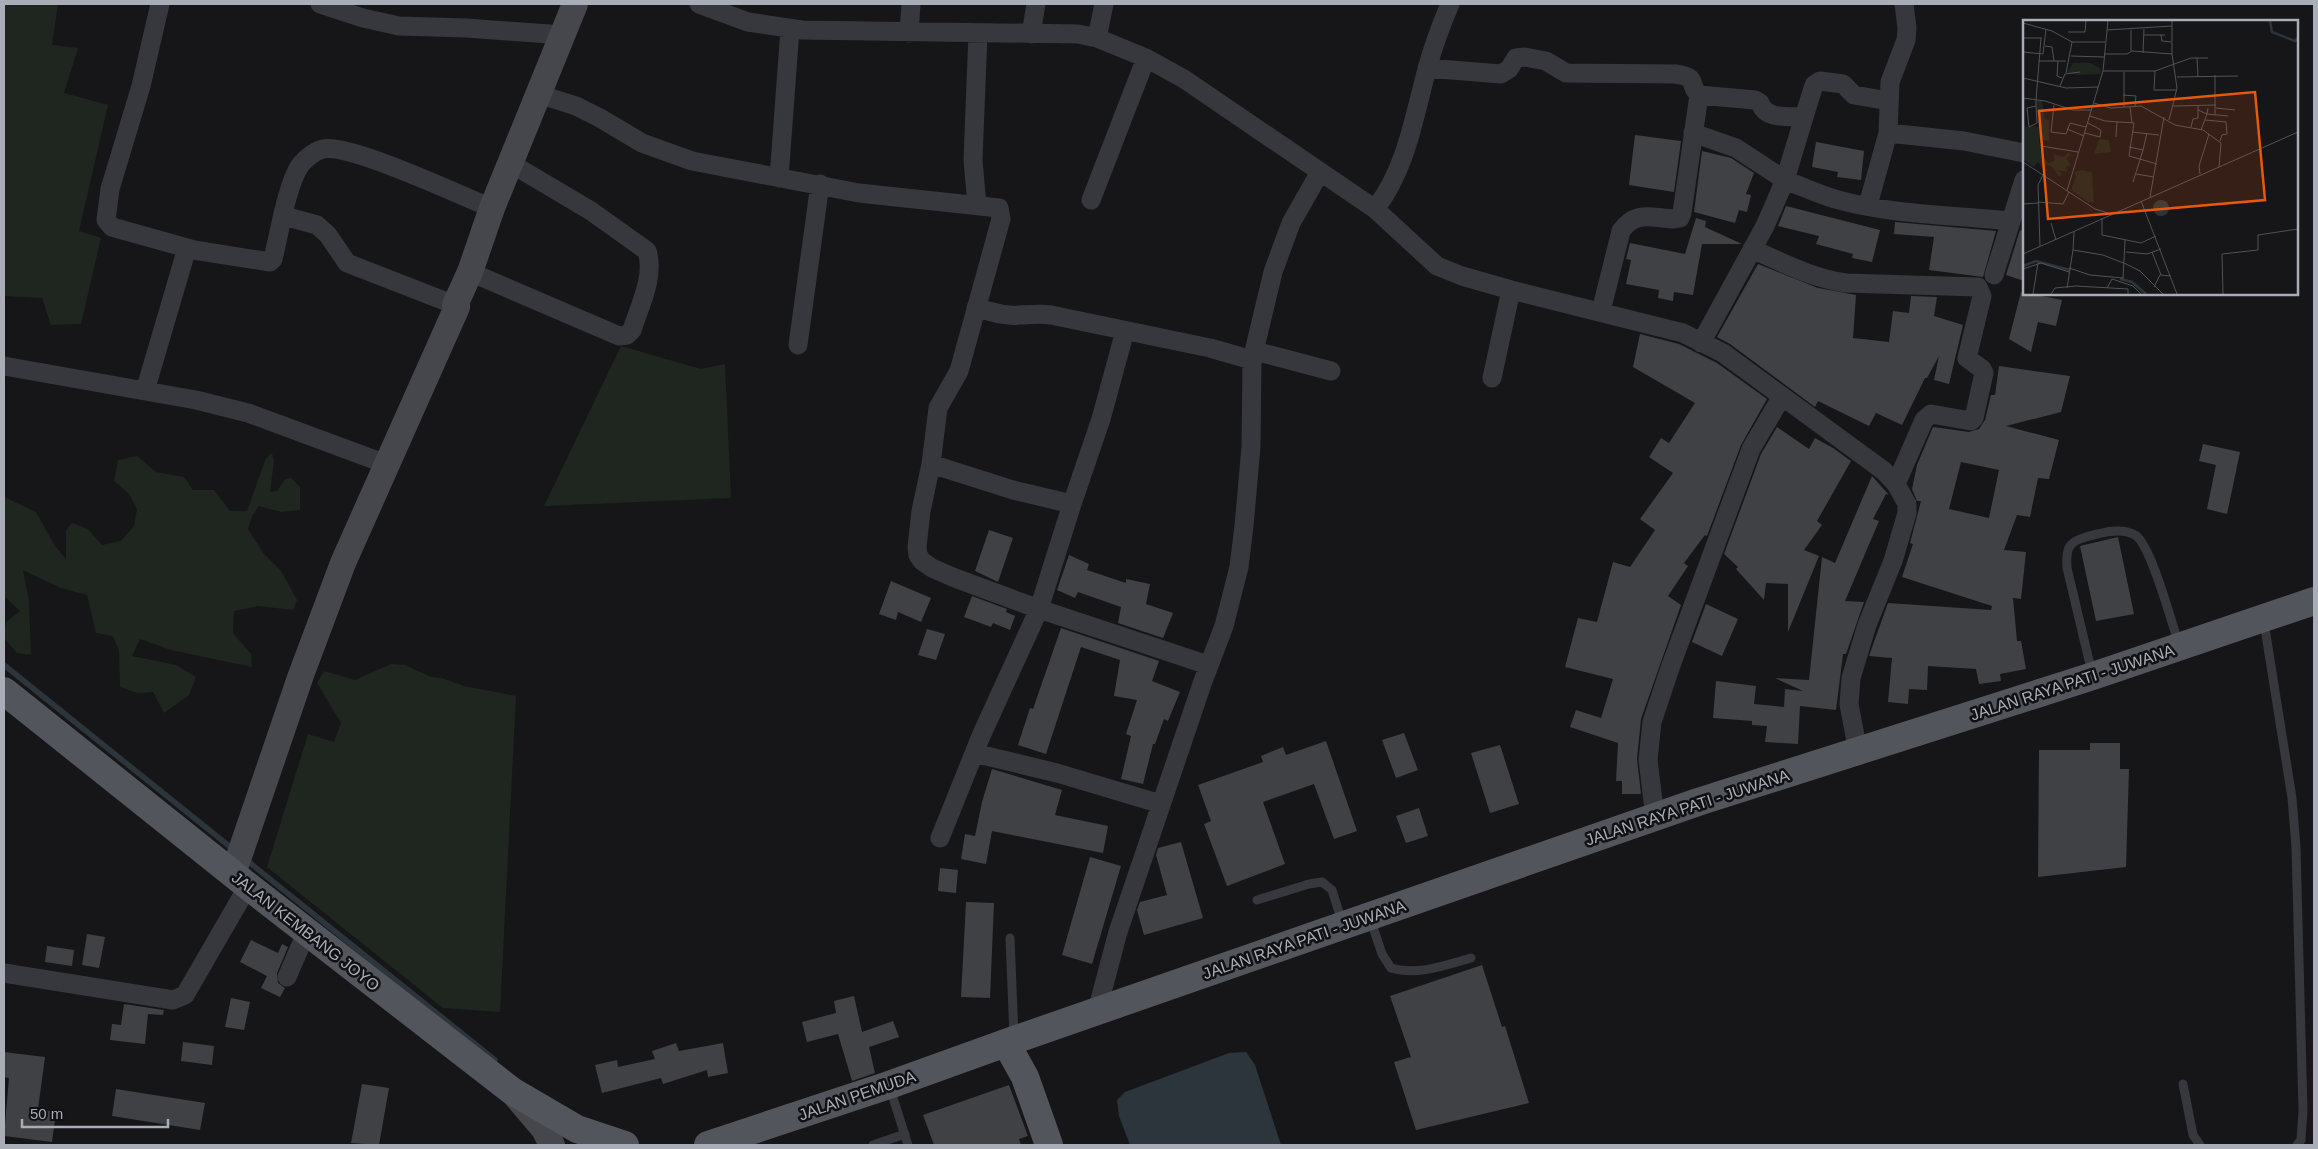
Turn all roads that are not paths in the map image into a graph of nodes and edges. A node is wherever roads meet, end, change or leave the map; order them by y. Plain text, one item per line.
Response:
1 (160, 4) edge
2 (320, 4) edge
3 (575, 4) edge
4 (699, 4) edge
5 (911, 4) edge
6 (1036, 4) edge
7 (1104, 4) edge
8 (1450, 4) edge
9 (1904, 4) edge
10 (790, 28) junction
11 (910, 32) junction
12 (978, 33) junction
13 (1031, 34) junction
14 (563, 35) junction
15 (1097, 38) junction
16 (1146, 58) junction
17 (1427, 68) junction
18 (538, 94) junction
19 (1699, 95) junction
20 (1889, 101) junction
21 (1804, 117) junction
22 (1694, 133) junction
23 (1888, 133) junction
24 (2023, 153) edge
25 (510, 163) junction
26 (1320, 172) junction
27 (779, 178) junction
28 (1785, 180) junction
29 (2023, 183) edge
30 (820, 184) junction
31 (1091, 200) dead end
32 (977, 205) junction
33 (1868, 205) junction
34 (492, 208) junction
35 (1374, 209) junction
36 (284, 216) junction
37 (2010, 220) junction
38 (186, 248) junction
39 (1752, 249) junction
40 (470, 272) junction
41 (1994, 275) dead end
42 (1511, 290) junction
43 (455, 305) junction
44 (976, 308) junction
45 (1601, 311) junction
46 (1126, 331) junction
47 (1701, 343) junction
48 (798, 344) dead end
49 (1253, 355) junction
50 (4, 366) edge
51 (1332, 371) dead end
52 (1492, 378) dead end
53 (145, 391) junction
54 (1782, 396) junction
55 (386, 464) junction
56 (930, 464) junction
57 (1896, 484) junction
58 (1072, 504) junction
59 (2314, 601) edge
60 (1039, 609) junction
61 (2263, 617) junction
62 (2180, 646) junction
63 (1208, 666) junction
64 (2093, 676) junction
65 (4, 691) edge
66 (1858, 752) junction
67 (974, 753) junction
68 (1161, 804) junction
69 (1655, 817) junction
70 (940, 838) dead end
71 (240, 868) junction
72 (1257, 900) dead end
73 (1370, 916) junction
74 (1343, 925) junction
75 (307, 932) junction
76 (1010, 938) dead end
77 (1472, 958) dead end
78 (4, 973) edge
79 (287, 977) dead end
80 (1097, 1011) junction
81 (1063, 1023) joint
82 (1010, 1041) junction
83 (2183, 1084) dead end
84 (889, 1085) junction
85 (512, 1091) junction
86 (905, 1134) junction
87 (714, 1144) edge
88 (552, 1145) edge
89 (625, 1145) edge
90 (873, 1145) edge
91 (908, 1145) edge
92 (1049, 1145) edge
93 (2200, 1145) edge
94 (2297, 1145) edge

1 - 38 street
2 - 14 street
3 - 14 street
4 - 10 street
5 - 11 street
6 - 13 street
7 - 15 street
8 - 17 street
9 - 20 street
10 - 11 street
10 - 27 street
11 - 12 street
12 - 13 street
12 - 32 street
13 - 15 street
14 - 18 street
15 - 16 street
16 - 26 street
16 - 31 street
17 - 19 street
17 - 35 street
18 - 25 street
18 - 27 street
19 - 21 street
19 - 22 street
20 - 21 street
20 - 23 street
21 - 28 street
22 - 28 street
22 - 45 street
23 - 24 street
23 - 33 street
25 - 34 street
25 - 40 street
26 - 35 street
26 - 49 street
27 - 30 street
28 - 33 street
28 - 39 street
29 - 37 street
30 - 32 street
30 - 48 street
32 - 44 street
33 - 37 street
34 - 36 street
34 - 40 street
35 - 42 street
36 - 38 street
36 - 43 street
37 - 41 street
38 - 53 street
39 - 47 street
39 - 57 street
40 - 43 street
42 - 45 street
42 - 52 street
43 - 55 street
44 - 46 street
44 - 56 street
45 - 47 street
46 - 49 street
46 - 58 street
47 - 54 street
49 - 51 street
49 - 63 street
50 - 53 street
53 - 55 street
54 - 57 street
54 - 69 street
55 - 71 street
56 - 58 street
56 - 60 street
57 - 66 street
58 - 60 street
59 - 61 main road, JALAN RAYA PATI - JUWANA
60 - 63 street
60 - 67 street
61 - 62 main road, JALAN RAYA PATI - JUWANA
61 - 94 lane
62 - 64 main road, JALAN RAYA PATI - JUWANA
62 - 64 lane
63 - 68 street
64 - 66 main road, JALAN RAYA PATI - JUWANA
65 - 71 main road, JALAN KEMBANG JOYO
66 - 69 main road, JALAN RAYA PATI - JUWANA
67 - 68 street
67 - 70 street
68 - 80 street
69 - 73 main road, JALAN RAYA PATI - JUWANA
71 - 75 main road, JALAN KEMBANG JOYO
71 - 78 street
72 - 74 lane
73 - 74 main road, JALAN RAYA PATI - JUWANA
73 - 77 lane
74 - 80 main road, JALAN RAYA PATI - JUWANA
75 - 79 street
75 - 85 main road, JALAN KEMBANG JOYO
76 - 82 lane
80 - 81 main road, JALAN RAYA PATI - JUWANA
81 - 82 main road, JALAN PEMUDA
82 - 84 main road, JALAN PEMUDA
82 - 92 main road
83 - 93 lane
84 - 86 lane
84 - 87 main road, JALAN PEMUDA
85 - 88 street
85 - 89 main road, JALAN KEMBANG JOYO
86 - 90 lane
86 - 91 lane

